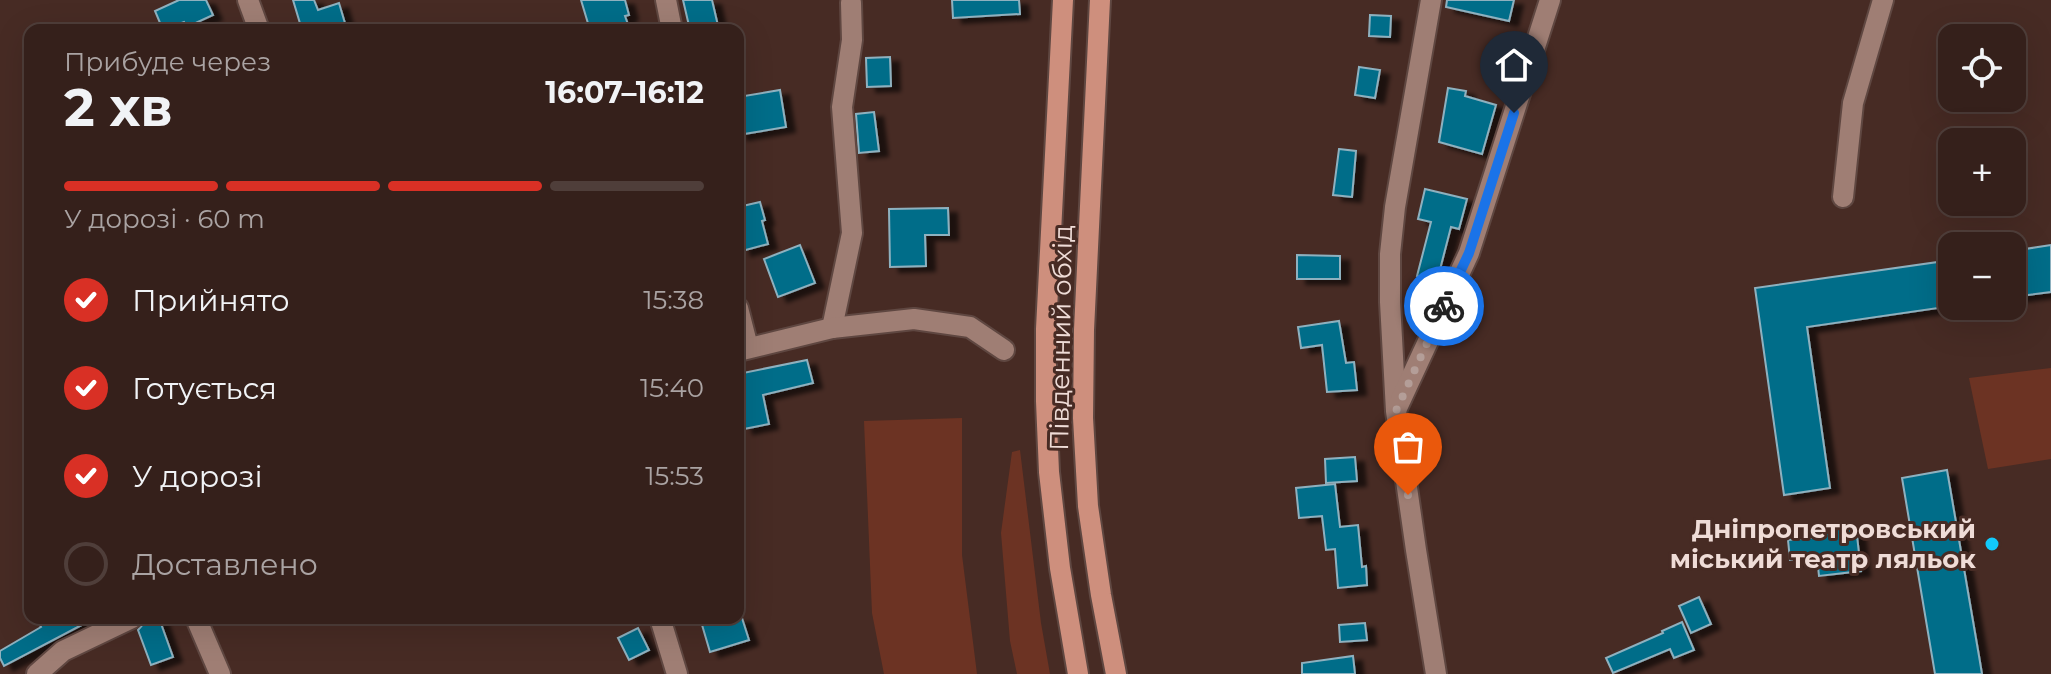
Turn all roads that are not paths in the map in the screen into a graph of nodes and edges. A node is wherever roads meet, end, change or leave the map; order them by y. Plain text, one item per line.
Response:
1 (248, 0) edge
2 (666, 0) edge
3 (1063, 0) edge
4 (1100, 0) edge
5 (1431, 0) edge
6 (1550, 0) edge
7 (1883, 0) edge
8 (851, 3) dead end
9 (257, 24) edge
10 (671, 24) edge
11 (1843, 197) dead end
12 (832, 328) junction
13 (744, 349) edge
14 (1004, 350) dead end
15 (1396, 411) junction
16 (119, 624) edge
17 (199, 624) edge
18 (662, 624) edge
19 (37, 674) edge
20 (220, 674) edge
21 (677, 674) edge
22 (1078, 674) edge
23 (1116, 674) edge
24 (1436, 674) edge

1 - 9 street
2 - 10 street
3 - 22 main road, Південний обхід
4 - 23 main road, Південний обхід
5 - 15 street
6 - 15 street
7 - 11 street
8 - 12 street
12 - 13 street
12 - 14 street
15 - 24 street
16 - 19 street
17 - 20 street
18 - 21 street

